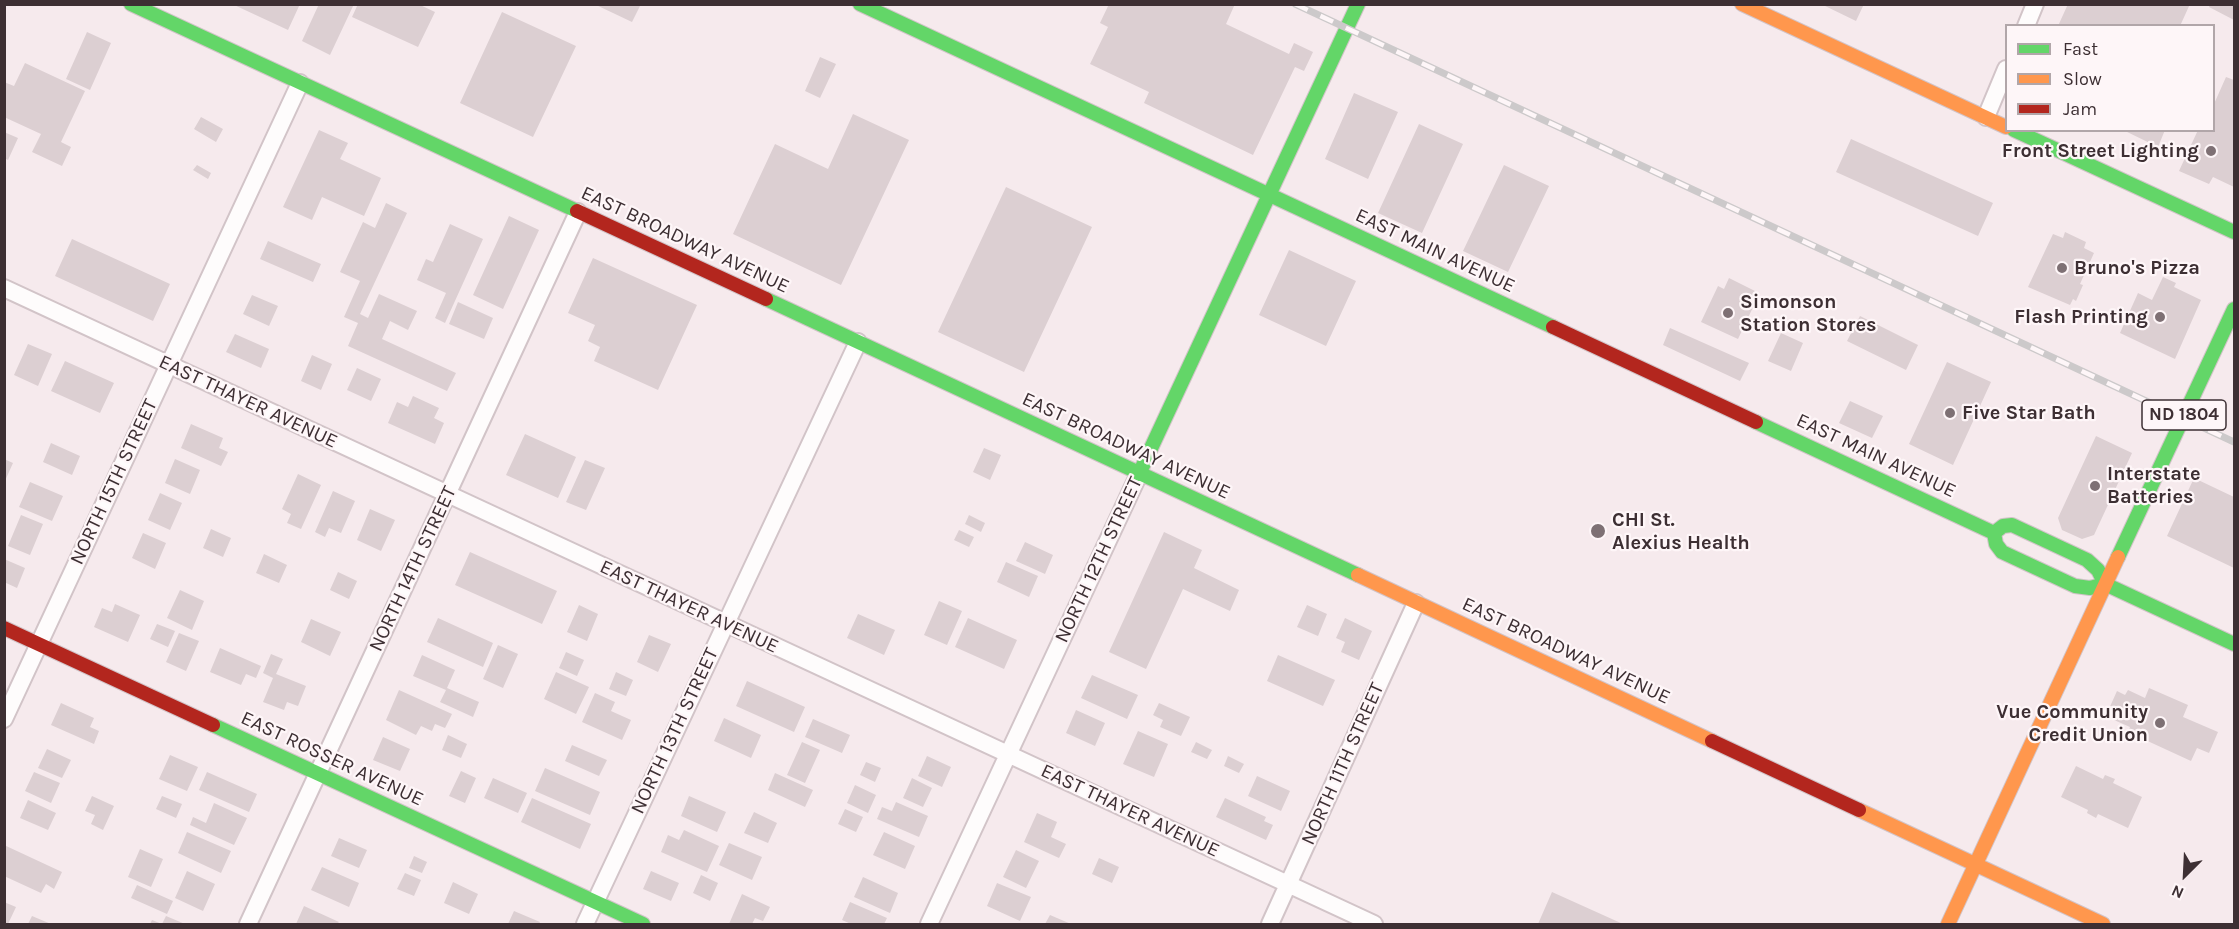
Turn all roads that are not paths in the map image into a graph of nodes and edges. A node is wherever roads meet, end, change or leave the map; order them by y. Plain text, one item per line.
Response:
1 (131, 4) edge
2 (860, 4) edge
3 (1358, 4) edge
4 (1742, 4) edge
5 (2035, 4) edge
6 (2027, 24) edge
7 (2005, 74) edge
8 (300, 83) junction
9 (1986, 117) junction
10 (2005, 126) edge
11 (2018, 132) edge
12 (1269, 195) junction
13 (578, 212) junction
14 (2235, 232) edge
15 (4, 288) edge
16 (2235, 309) edge
17 (858, 342) junction
18 (168, 364) junction
19 (1139, 474) junction
20 (448, 495) junction
21 (1994, 532) junction
22 (2105, 584) junction
23 (1416, 603) junction
24 (725, 624) junction
25 (4, 628) edge
26 (39, 644) junction
27 (2235, 644) edge
28 (4, 718) edge
29 (1009, 754) junction
30 (318, 774) junction
31 (1976, 863) junction
32 (1288, 885) junction
33 (595, 903) junction
34 (248, 924) edge
35 (585, 924) edge
36 (643, 924) edge
37 (929, 924) edge
38 (1270, 924) edge
39 (1374, 924) edge
40 (1948, 924) edge
41 (2103, 924) edge

1 - 8 street, EAST BROADWAY AVENUE
2 - 12 street, EAST MAIN AVENUE
3 - 12 street, NORTH 12TH STREET
4 - 9 street
5 - 6 street
7 - 9 street
8 - 13 street, EAST BROADWAY AVENUE
8 - 18 street, NORTH 15TH STREET
9 - 10 street
11 - 14 street
12 - 19 street, NORTH 12TH STREET
12 - 21 street, EAST MAIN AVENUE
13 - 17 street, EAST BROADWAY AVENUE
13 - 20 street, NORTH 14TH STREET
15 - 18 street, EAST THAYER AVENUE
16 - 22 street, ND 1804
17 - 19 street, EAST BROADWAY AVENUE
17 - 24 street, NORTH 13TH STREET
18 - 20 street, EAST THAYER AVENUE
18 - 26 street, NORTH 15TH STREET
19 - 23 street, EAST BROADWAY AVENUE
19 - 29 street, NORTH 12TH STREET
20 - 24 street, EAST THAYER AVENUE
20 - 30 street, NORTH 14TH STREET
21 - 22 street, EAST MAIN AVENUE
21 - 22 street, EAST MAIN AVENUE
22 - 27 street, EAST MAIN AVENUE
22 - 31 street, ND 1804
23 - 31 street, EAST BROADWAY AVENUE
23 - 32 street, NORTH 11TH STREET
24 - 29 street, EAST THAYER AVENUE
24 - 33 street, NORTH 13TH STREET
25 - 26 street, EAST ROSSER AVENUE
26 - 28 street, NORTH 15TH STREET
26 - 30 street, EAST ROSSER AVENUE
29 - 32 street, EAST THAYER AVENUE
29 - 37 street, NORTH 12TH STREET
30 - 33 street, EAST ROSSER AVENUE
30 - 34 street, NORTH 14TH STREET
31 - 40 street, ND 1804
31 - 41 street, EAST BROADWAY AVENUE
32 - 38 street, NORTH 11TH STREET
32 - 39 street, EAST THAYER AVENUE
33 - 35 street, NORTH 13TH STREET
33 - 36 street, EAST ROSSER AVENUE

